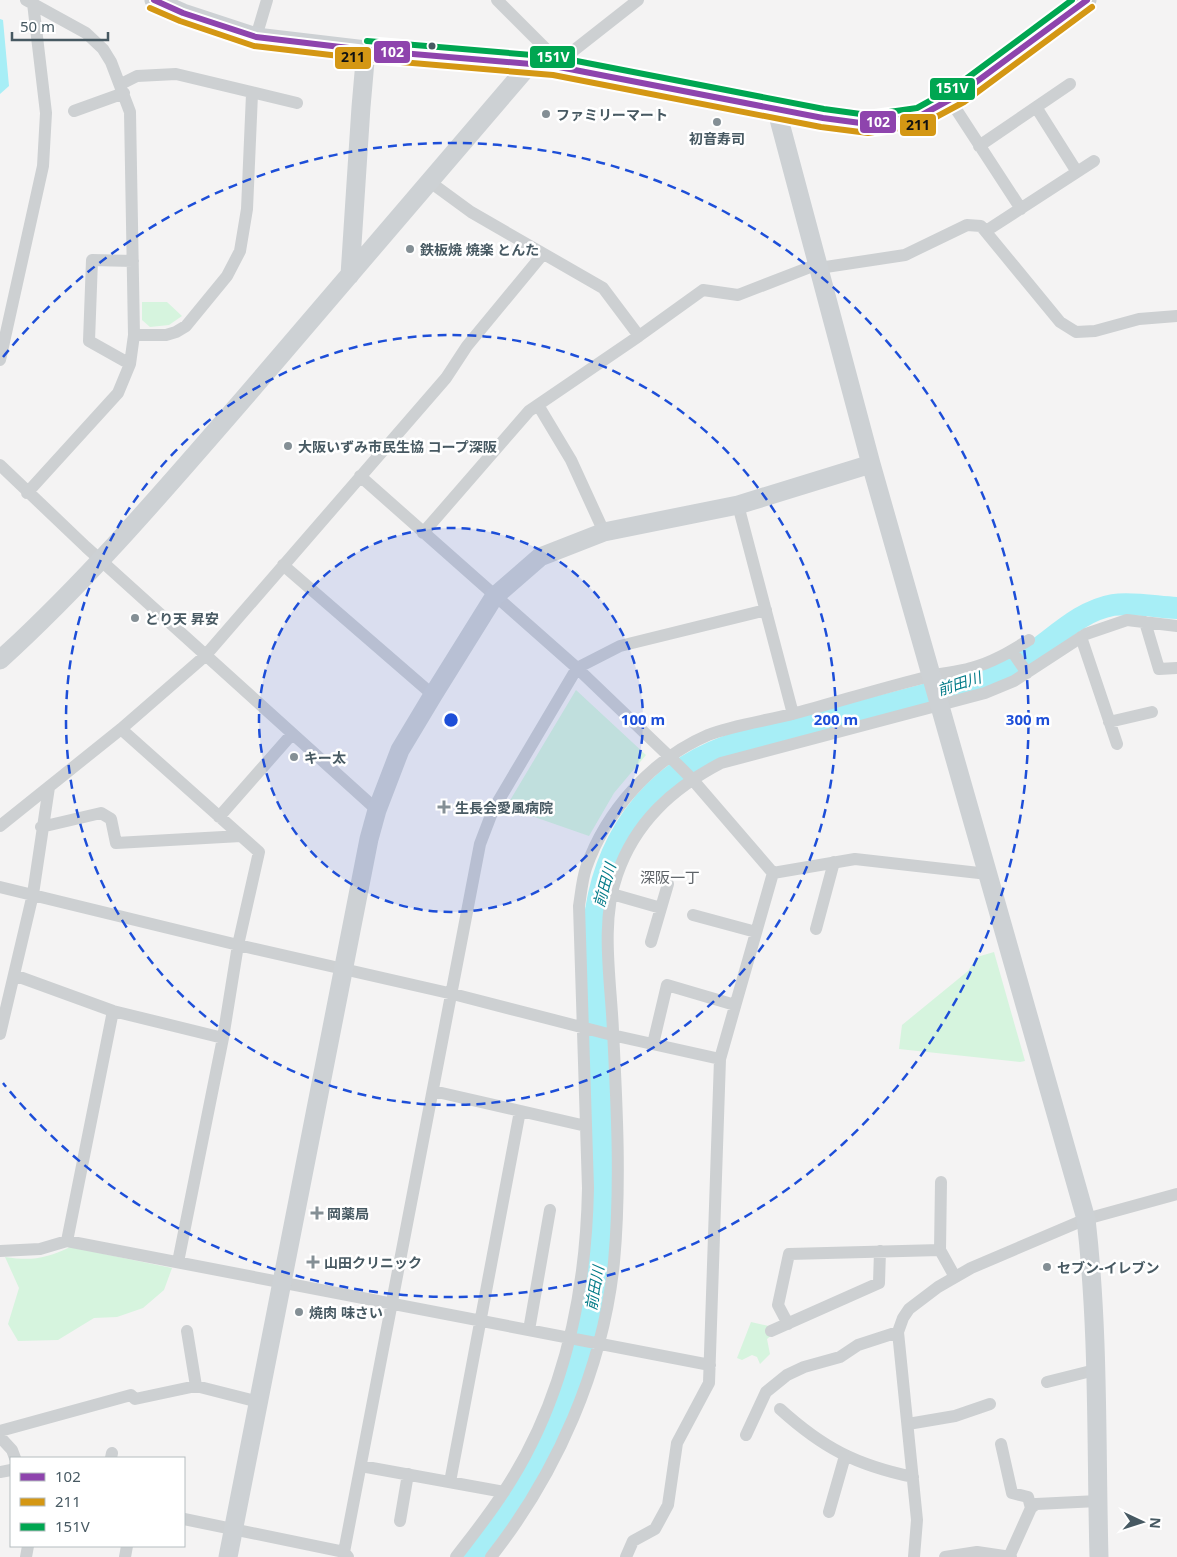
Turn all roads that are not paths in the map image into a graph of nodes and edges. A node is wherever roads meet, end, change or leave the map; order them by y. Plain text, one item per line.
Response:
1 (154, 0) edge
2 (267, 0) edge
3 (497, 0) edge
4 (638, 0) edge
5 (1086, 0) edge
6 (29, 2) edge
7 (256, 37) junction
8 (366, 50) junction
9 (530, 64) junction
10 (556, 64) junction
11 (1070, 84) dead end
12 (123, 89) junction
13 (252, 94) junction
14 (950, 100) junction
15 (297, 103) dead end
16 (1036, 107) junction
17 (776, 108) junction
18 (74, 111) dead end
19 (979, 146) junction
20 (1094, 162) dead end
21 (1077, 172) junction
22 (430, 182) junction
23 (1021, 209) junction
24 (986, 231) junction
25 (543, 254) junction
26 (133, 262) junction
27 (818, 266) junction
28 (350, 275) junction
29 (1177, 316) edge
30 (134, 335) junction
31 (639, 336) junction
32 (0, 360) edge
33 (130, 364) junction
34 (538, 405) junction
35 (872, 464) junction
36 (0, 465) edge
37 (360, 476) junction
38 (27, 493) junction
39 (738, 505) junction
40 (604, 532) junction
41 (423, 533) junction
42 (100, 560) junction
43 (283, 565) junction
44 (494, 597) junction
45 (766, 610) junction
46 (1145, 622) junction
47 (1177, 626) edge
48 (1081, 637) junction
49 (1029, 640) dead end
50 (1012, 650) junction
51 (205, 656) junction
52 (0, 660) edge
53 (577, 668) junction
54 (1177, 668) edge
55 (1026, 673) junction
56 (931, 676) junction
57 (433, 695) junction
58 (939, 705) junction
59 (1152, 712) dead end
60 (793, 714) junction
61 (1109, 722) junction
62 (122, 729) junction
63 (292, 734) junction
64 (1117, 744) dead end
65 (670, 757) junction
66 (692, 779) junction
67 (48, 787) junction
68 (377, 810) junction
69 (219, 817) junction
70 (0, 826) edge
71 (41, 826) junction
72 (241, 836) junction
73 (834, 862) junction
74 (772, 872) junction
75 (988, 874) junction
76 (668, 884) dead end
77 (0, 886) edge
78 (33, 894) junction
79 (612, 894) junction
80 (661, 908) junction
81 (693, 915) dead end
82 (816, 929) dead end
83 (756, 932) junction
84 (651, 942) dead end
85 (238, 945) junction
86 (344, 968) junction
87 (14, 975) junction
88 (453, 994) junction
89 (735, 1004) junction
90 (113, 1011) junction
91 (582, 1028) junction
92 (0, 1034) edge
93 (613, 1036) junction
94 (223, 1038) junction
95 (653, 1044) junction
96 (720, 1059) junction
97 (433, 1091) junction
98 (520, 1111) junction
99 (586, 1126) junction
100 (941, 1182) dead end
101 (1177, 1194) edge
102 (550, 1210) dead end
103 (1086, 1219) junction
104 (67, 1241) junction
105 (940, 1250) junction
106 (0, 1251) edge
107 (880, 1251) junction
108 (178, 1262) junction
109 (955, 1277) junction
110 (282, 1282) junction
111 (391, 1302) junction
112 (480, 1320) junction
113 (788, 1324) junction
114 (529, 1330) junction
115 (187, 1331) dead end
116 (771, 1331) dead end
117 (898, 1332) junction
118 (570, 1338) junction
119 (599, 1344) junction
120 (710, 1365) junction
121 (1095, 1370) junction
122 (1047, 1382) dead end
123 (196, 1386) junction
124 (259, 1402) junction
125 (990, 1404) dead end
126 (780, 1409) dead end
127 (908, 1424) junction
128 (0, 1431) edge
129 (746, 1435) dead end
130 (0, 1437) edge
131 (1001, 1444) dead end
132 (845, 1456) junction
133 (15, 1457) edge
134 (361, 1466) junction
135 (408, 1474) junction
136 (913, 1477) junction
137 (450, 1482) junction
138 (504, 1492) junction
139 (1098, 1501) junction
140 (1032, 1508) junction
141 (829, 1512) dead end
142 (185, 1519) edge
143 (400, 1521) dead end
144 (234, 1528) junction
145 (346, 1554) edge
146 (228, 1557) edge
147 (456, 1557) edge
148 (491, 1557) edge
149 (626, 1557) edge
150 (914, 1557) edge
151 (945, 1557) edge
152 (1010, 1557) edge
153 (1099, 1557) edge

1 - 7 street
2 - 7 street
3 - 10 street
4 - 10 street
5 - 14 street
6 - 12 street
6 - 32 street
7 - 8 street
8 - 9 street
8 - 28 street
9 - 10 street
9 - 22 street
10 - 17 street
11 - 16 street
12 - 13 street
12 - 18 street
12 - 26 street
13 - 15 street
13 - 30 street
14 - 17 street
14 - 19 street
16 - 19 street
16 - 21 street
17 - 27 street
19 - 23 street
20 - 21 street
21 - 23 street
22 - 25 street
22 - 28 street
23 - 24 street
24 - 27 street
24 - 29 street
25 - 31 street
25 - 37 street
26 - 30 street
26 - 33 street
27 - 31 street
27 - 35 street
28 - 42 street
30 - 33 street
31 - 34 street
33 - 38 street
34 - 40 street
34 - 41 street
35 - 39 street
35 - 56 street
36 - 38 street
37 - 41 street
37 - 43 street
38 - 42 street
39 - 40 street
39 - 45 street
40 - 44 street
41 - 44 street
42 - 51 street
42 - 52 street
43 - 51 street
43 - 57 street
44 - 53 street
44 - 57 street
45 - 53 street
45 - 60 street
46 - 47 street
46 - 48 street
46 - 54 street
48 - 55 street
48 - 61 street
49 - 50 street
50 - 55 street
50 - 56 street
51 - 62 street
51 - 63 street
53 - 65 street
53 - 88 street
55 - 58 street
56 - 58 street
56 - 60 street
57 - 68 street
58 - 66 street
58 - 75 street
59 - 61 street
60 - 65 street
61 - 64 street
62 - 67 street
62 - 69 street
63 - 68 street
63 - 69 street
65 - 66 street
65 - 91 street
66 - 74 street
66 - 79 street
67 - 70 street
67 - 71 street
68 - 86 street
69 - 72 street
71 - 72 street
71 - 78 street
72 - 85 street
73 - 74 street
73 - 75 street
73 - 82 street
74 - 83 street
75 - 103 street
76 - 80 street
77 - 78 street
78 - 85 street
78 - 87 street
79 - 80 street
79 - 93 street
80 - 84 street
81 - 83 street
83 - 89 street
85 - 86 street
85 - 94 street
86 - 88 street
86 - 110 street
87 - 90 street
87 - 92 street
88 - 91 street
88 - 97 street
89 - 95 street
89 - 96 street
90 - 94 street
90 - 104 street
91 - 93 street
91 - 99 street
93 - 95 street
93 - 119 street
94 - 108 street
95 - 96 street
96 - 120 street
97 - 98 street
97 - 111 street
98 - 99 street
98 - 112 street
99 - 118 street
100 - 105 street
101 - 103 street
102 - 114 street
103 - 109 street
103 - 121 street
104 - 106 street
104 - 108 street
105 - 107 street
105 - 109 street
107 - 113 street
107 - 113 street
108 - 110 street
109 - 117 street
110 - 111 street
110 - 124 street
111 - 112 street
111 - 134 street
112 - 114 street
112 - 137 street
113 - 116 street
114 - 118 street
115 - 123 street
117 - 127 street
117 - 129 street
118 - 119 street
118 - 138 street
119 - 120 street
119 - 148 street
120 - 149 street
121 - 122 street
121 - 139 street
123 - 124 street
123 - 128 street
124 - 144 street
125 - 127 street
126 - 132 street
127 - 136 street
130 - 133 street
131 - 140 street
132 - 136 street
132 - 141 street
134 - 135 street
134 - 145 street
135 - 137 street
135 - 143 street
136 - 150 street
137 - 138 street
138 - 147 street
139 - 140 street
139 - 153 street
140 - 152 street
142 - 144 street
144 - 145 street
144 - 146 street
151 - 152 street

